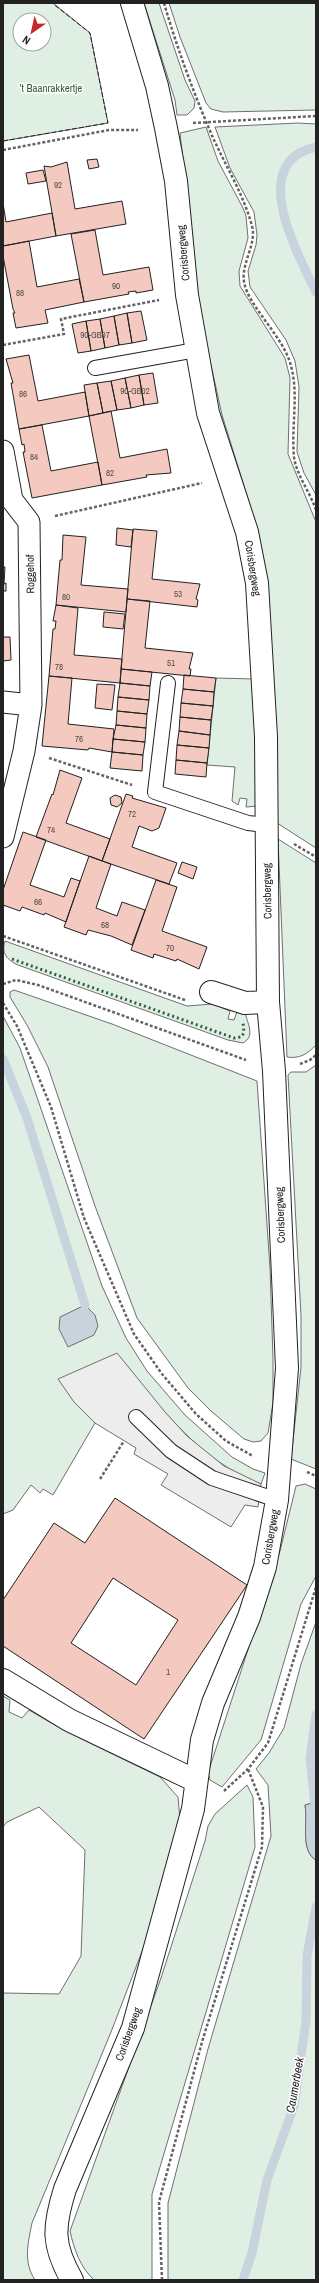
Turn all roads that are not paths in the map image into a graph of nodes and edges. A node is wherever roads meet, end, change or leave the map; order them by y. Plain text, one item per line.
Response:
1 (132, 3) edge
2 (196, 350) junction
3 (95, 368) dead end
4 (3, 451) edge
5 (168, 682) dead end
6 (3, 702) edge
7 (31, 705) junction
8 (266, 825) junction
9 (3, 837) edge
10 (211, 992) road end
11 (268, 1002) junction
12 (136, 1417) dead end
13 (277, 1500) junction
14 (3, 1680) edge
15 (196, 1781) junction
16 (72, 2280) edge

1 - 2 street, Corisbergweg
2 - 3 lane
2 - 8 street, Corisbergweg
4 - 7 street, Roggehof
5 - 8 lane
6 - 7 street
7 - 9 street, Roggehof
8 - 11 street, Corisbergweg
10 - 11 street
11 - 13 street, Corisbergweg
12 - 13 lane
13 - 15 street, Corisbergweg
14 - 15 street
15 - 16 street, Corisbergweg

